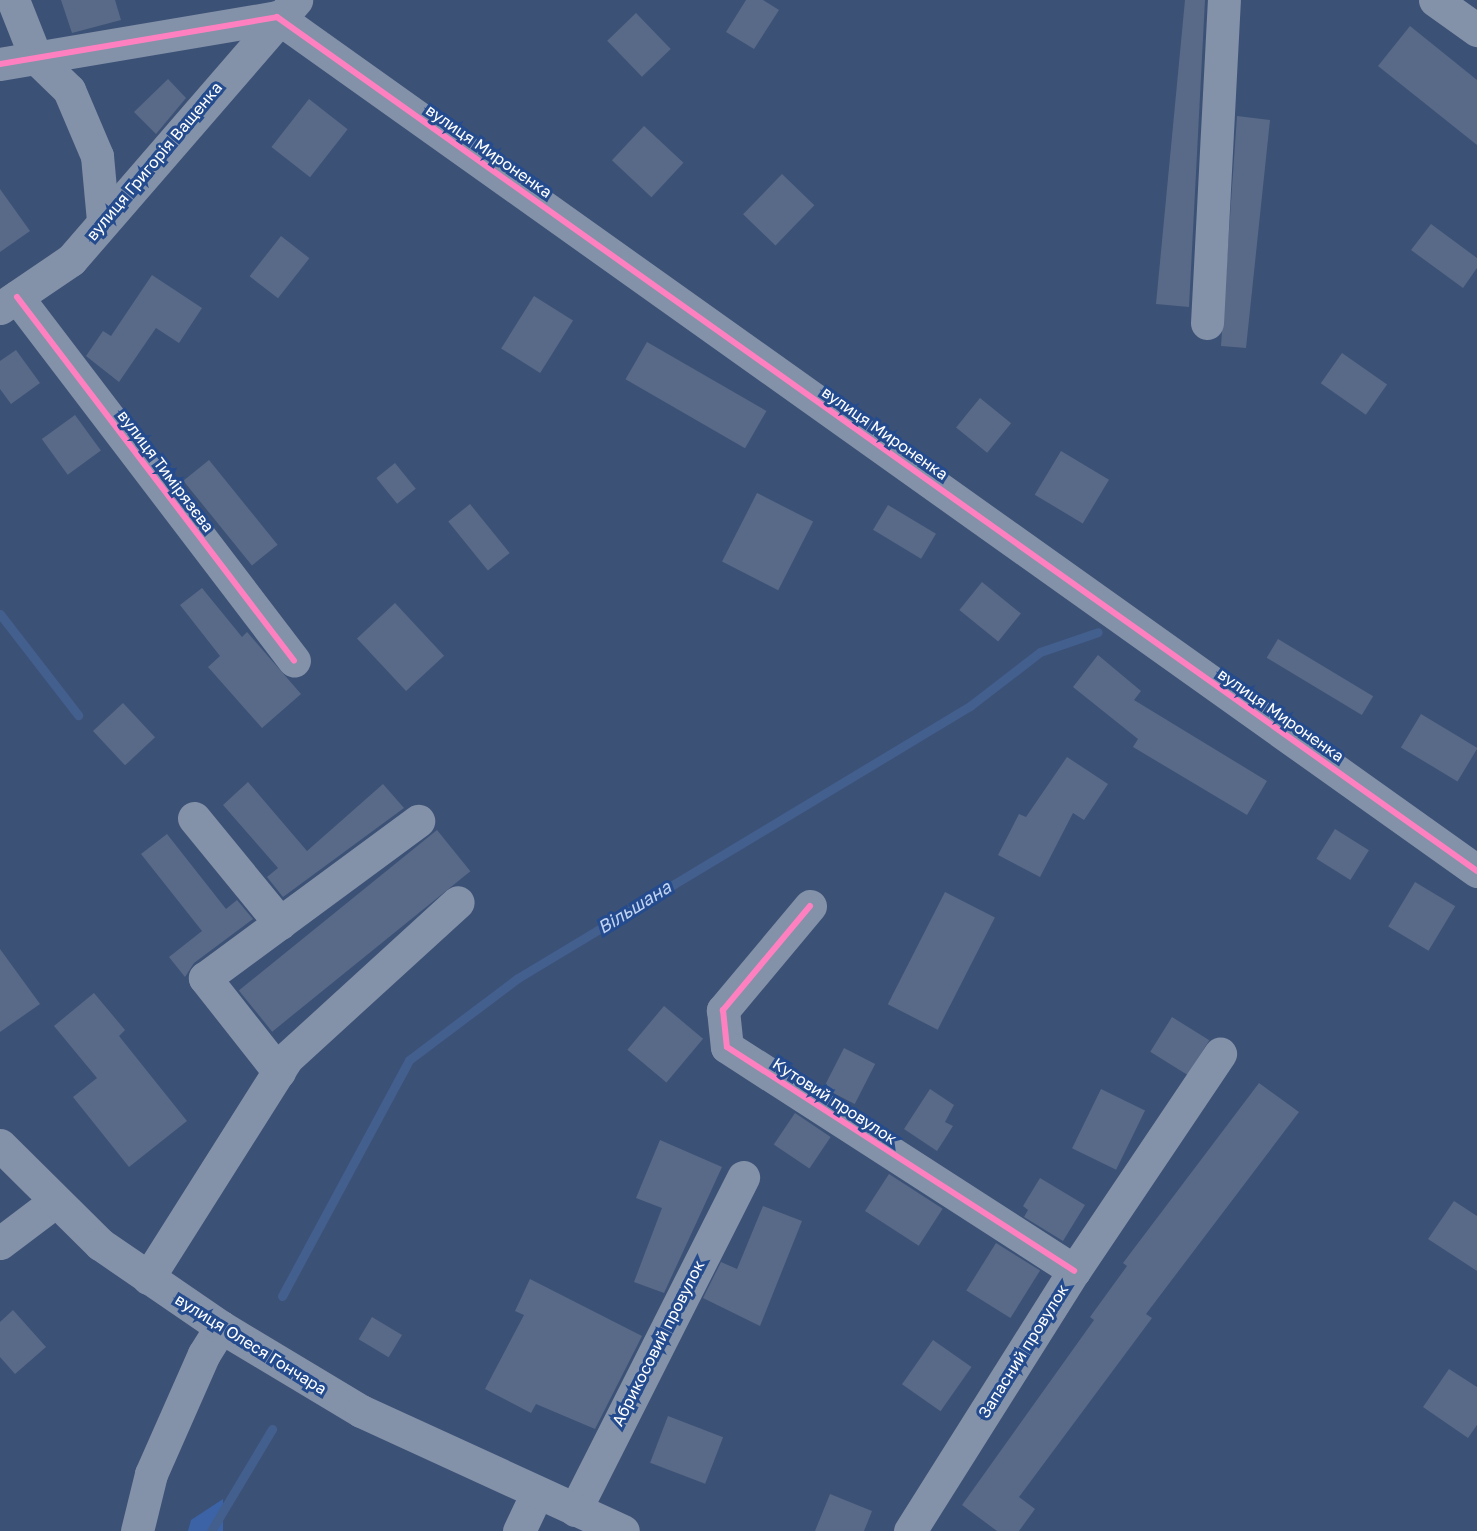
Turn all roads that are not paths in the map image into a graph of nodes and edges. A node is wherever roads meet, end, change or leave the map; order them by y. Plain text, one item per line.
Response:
1 (13, 0) edge
2 (1224, 0) edge
3 (1435, 0) edge
4 (286, 8) edge
5 (1477, 30) edge
6 (36, 58) junction
7 (0, 64) edge
8 (104, 221) junction
9 (8, 303) edge
10 (1207, 323) dead end
11 (294, 660) dead end
12 (194, 818) dead end
13 (418, 821) dead end
14 (1477, 871) edge
15 (459, 902) dead end
16 (810, 906) dead end
17 (280, 922) junction
18 (1220, 1053) dead end
19 (279, 1072) junction
20 (0, 1145) edge
21 (743, 1177) dead end
22 (53, 1203) junction
23 (0, 1243) edge
24 (1074, 1271) junction
25 (148, 1278) junction
26 (221, 1327) junction
27 (537, 1493) junction
28 (575, 1510) junction
29 (137, 1531) edge
30 (519, 1531) edge
31 (623, 1531) edge
32 (910, 1531) edge

1 - 6 street
2 - 10 street
3 - 5 street
4 - 6 street
4 - 8 street, вулиця Григорія Ващенка
4 - 14 street, вулиця Мироненка
6 - 7 street
6 - 8 street
8 - 9 street, вулиця Григорія Ващенка
9 - 11 street, вулиця Тимірязєва
12 - 17 street
13 - 17 street
15 - 19 street
16 - 24 street, Кутовий провулок
17 - 19 street
18 - 24 street, Запасний провулок
19 - 25 street
20 - 22 main road, вулиця Олеся Гончара
21 - 28 street, Абрикосовий провулок
22 - 23 street
22 - 25 main road, вулиця Олеся Гончара
24 - 32 street, Запасний провулок
25 - 26 main road, вулиця Олеся Гончара
26 - 27 main road, вулиця Олеся Гончара
26 - 29 street
27 - 28 main road, вулиця Олеся Гончара
27 - 30 street
28 - 31 main road, вулиця Олеся Гончара

